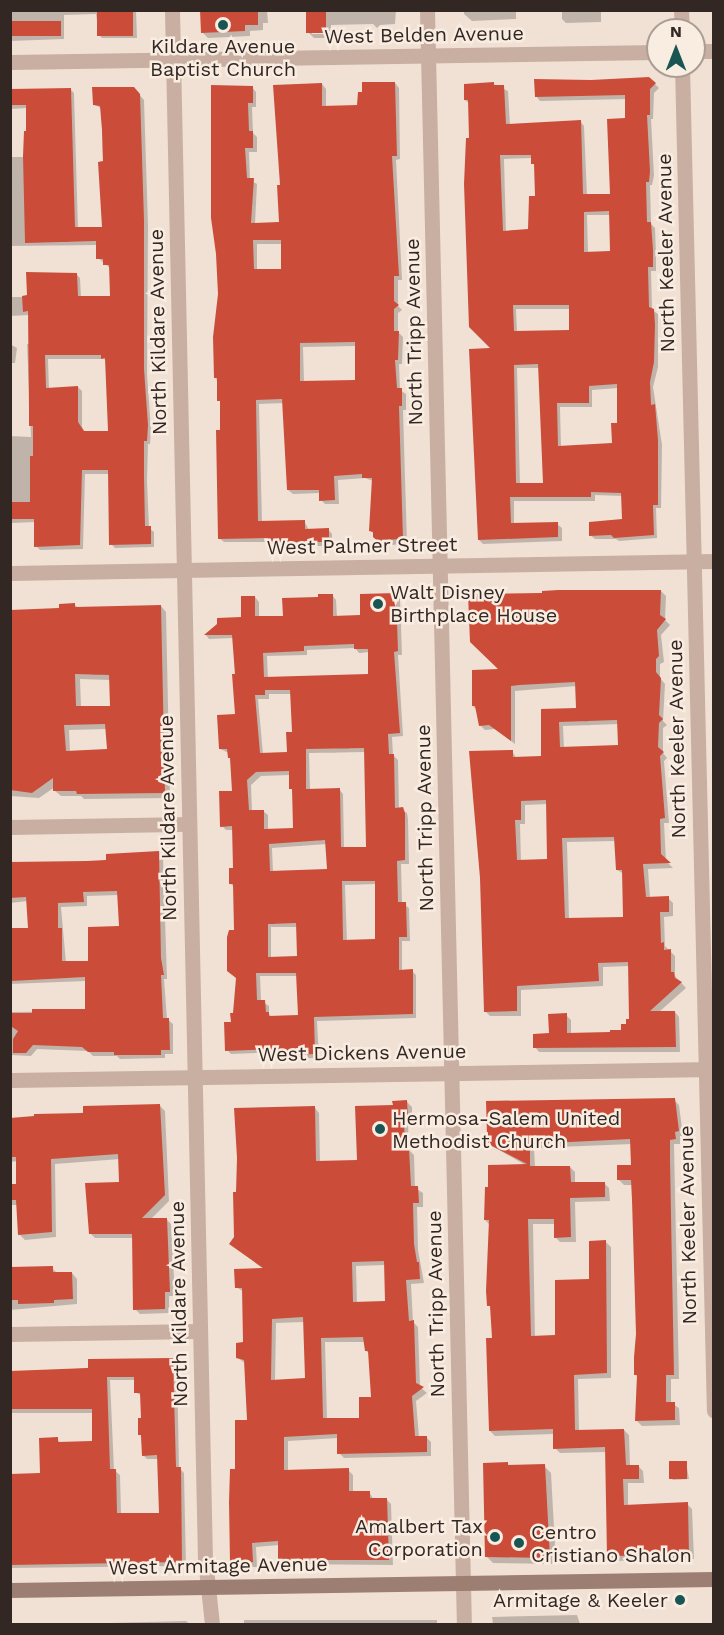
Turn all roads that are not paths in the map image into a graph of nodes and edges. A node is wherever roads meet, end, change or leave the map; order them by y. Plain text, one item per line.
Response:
1 (172, 10) edge
2 (427, 10) edge
3 (646, 52) edge
4 (428, 56) junction
5 (173, 60) junction
6 (10, 62) edge
7 (682, 78) edge
8 (714, 561) edge
9 (694, 562) junction
10 (440, 566) junction
11 (184, 570) junction
12 (10, 573) edge
13 (189, 824) junction
14 (10, 827) edge
15 (710, 1069) edge
16 (451, 1073) junction
17 (195, 1077) junction
18 (10, 1080) edge
19 (200, 1331) junction
20 (10, 1334) edge
21 (714, 1411) edge
22 (714, 1579) edge
23 (463, 1583) junction
24 (209, 1587) junction
25 (10, 1590) edge
26 (212, 1624) edge
27 (464, 1624) edge

1 - 5 street, North Kildare Avenue
2 - 4 street, North Tripp Avenue
3 - 4 street, West Belden Avenue
4 - 5 street, West Belden Avenue
4 - 10 street, North Tripp Avenue
5 - 6 street, West Belden Avenue
5 - 11 street, North Kildare Avenue
7 - 9 street, North Keeler Avenue
8 - 9 street, West Palmer Street
9 - 10 street, West Palmer Street
9 - 15 street, North Keeler Avenue
10 - 11 street, West Palmer Street
10 - 16 street, North Tripp Avenue
11 - 12 street, West Palmer Street
11 - 13 street, North Kildare Avenue
13 - 14 street
13 - 17 street, North Kildare Avenue
15 - 16 street, West Dickens Avenue
15 - 21 street, North Keeler Avenue
16 - 17 street, West Dickens Avenue
16 - 23 street, North Tripp Avenue
17 - 18 street, West Dickens Avenue
17 - 19 street, North Kildare Avenue
19 - 20 street
19 - 24 street, North Kildare Avenue
22 - 23 main road, West Armitage Avenue
23 - 24 main road, West Armitage Avenue
23 - 27 street, North Tripp Avenue
24 - 25 main road, West Armitage Avenue
24 - 26 street, North Kildare Avenue

